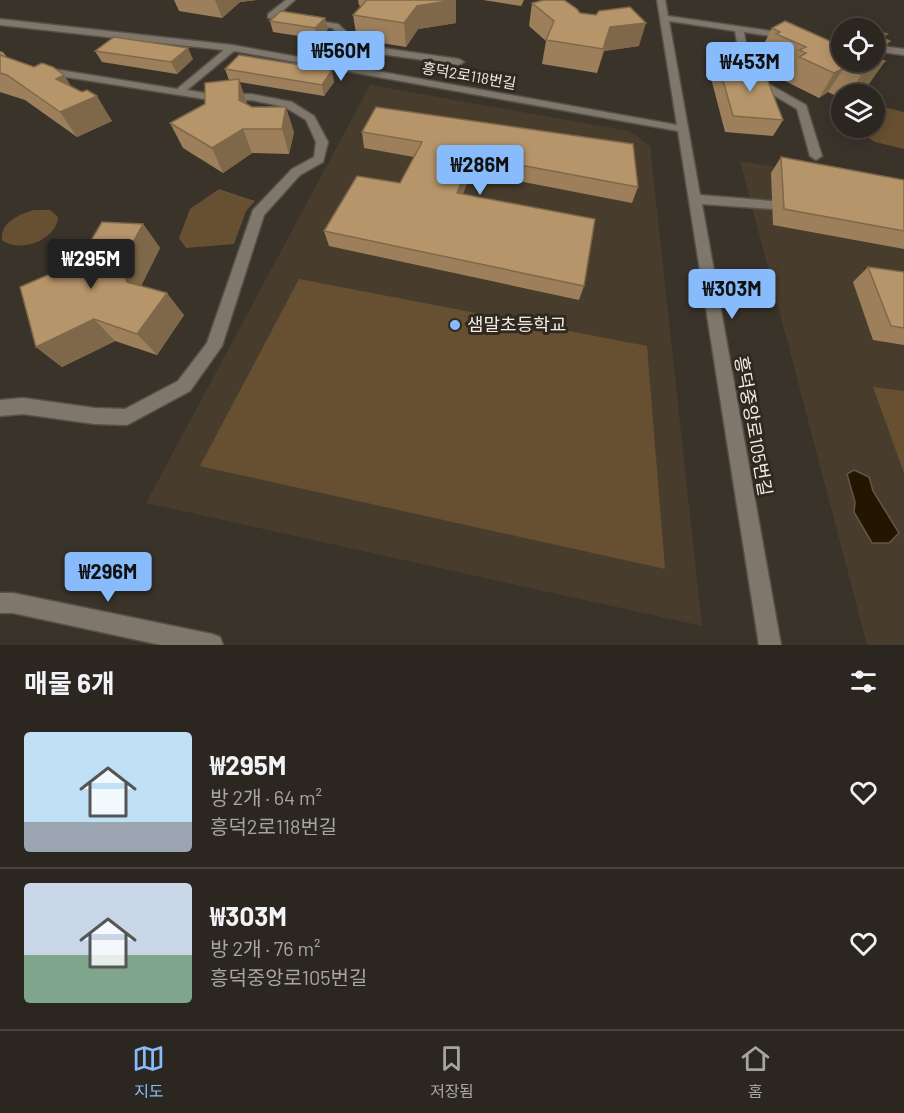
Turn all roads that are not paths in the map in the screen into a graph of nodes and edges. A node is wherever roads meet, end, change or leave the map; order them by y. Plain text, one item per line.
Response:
1 (291, 0) edge
2 (661, 0) edge
3 (664, 18) junction
4 (0, 22) edge
5 (739, 28) junction
6 (796, 37) edge
7 (232, 48) junction
8 (885, 49) edge
9 (904, 52) edge
10 (459, 62) dead end
11 (28, 68) edge
12 (180, 91) junction
13 (683, 129) junction
14 (816, 156) dead end
15 (695, 199) junction
16 (772, 206) dead end
17 (0, 408) edge
18 (0, 603) edge
19 (212, 645) edge
20 (770, 645) edge

1 - 10 street
2 - 3 street, 흥덕중앙로105번길
3 - 5 street
3 - 13 street, 흥덕중앙로105번길
4 - 7 street, 흥덕2로118번길
5 - 6 street
5 - 14 street
7 - 12 street
7 - 13 street, 흥덕2로118번길
8 - 9 street
11 - 12 street
12 - 17 street
13 - 15 street, 흥덕중앙로105번길
15 - 16 street
15 - 20 street, 흥덕중앙로105번길
18 - 19 street

